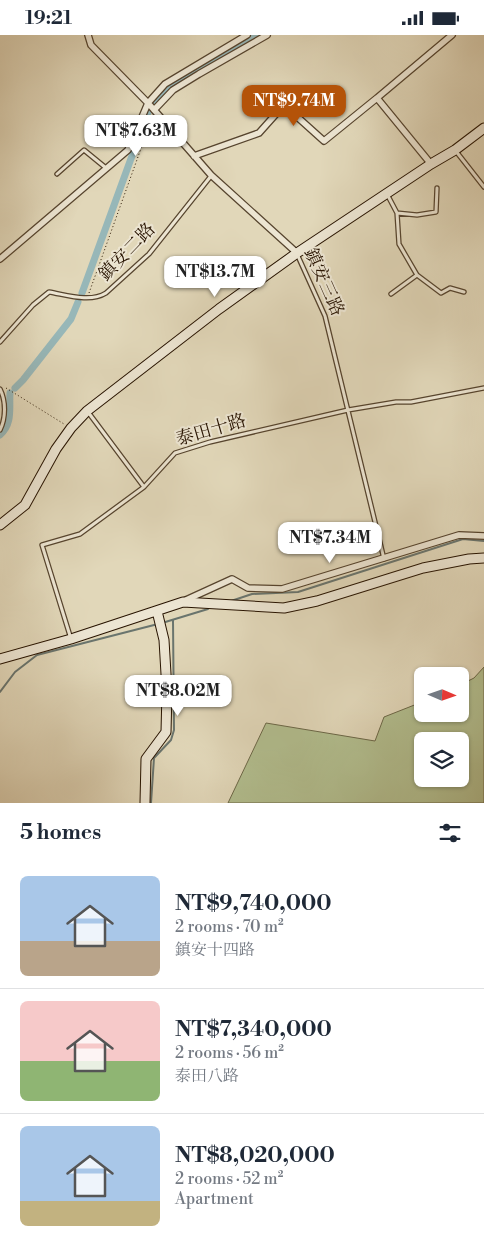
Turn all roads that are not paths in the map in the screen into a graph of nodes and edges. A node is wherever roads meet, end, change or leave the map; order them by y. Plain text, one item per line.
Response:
1 (88, 35) edge
2 (246, 35) edge
3 (267, 35) edge
4 (452, 35) edge
5 (377, 98) junction
6 (148, 103) junction
7 (154, 110) junction
8 (484, 128) edge
9 (456, 150) junction
10 (194, 156) junction
11 (431, 164) junction
12 (106, 169) junction
13 (57, 174) dead end
14 (211, 175) junction
15 (484, 187) edge
16 (437, 189) dead end
17 (386, 194) junction
18 (397, 213) junction
19 (297, 253) junction
20 (0, 259) edge
21 (416, 275) junction
22 (464, 292) dead end
23 (391, 294) dead end
24 (0, 342) edge
25 (0, 389) edge
26 (484, 389) edge
27 (348, 410) junction
28 (87, 411) junction
29 (0, 430) edge
30 (144, 487) junction
31 (0, 525) edge
32 (484, 536) edge
33 (484, 558) edge
34 (384, 559) junction
35 (183, 602) junction
36 (157, 611) junction
37 (71, 639) junction
38 (0, 659) edge
39 (145, 803) edge

1 - 6 street, 鎮安三路
2 - 6 street
3 - 7 street
4 - 5 street
5 - 10 street
5 - 11 street
6 - 7 street, 鎮安三路
6 - 12 street
7 - 10 street, 鎮安三路
8 - 9 street
9 - 11 street
9 - 15 lane
10 - 14 street, 鎮安三路
11 - 17 street
12 - 13 lane
12 - 20 street
14 - 19 street, 鎮安三路
14 - 24 lane, 鎮安二路
16 - 18 lane
17 - 18 lane
17 - 19 street
18 - 21 lane
19 - 27 lane, 鎮安三路
19 - 28 street
21 - 22 lane
21 - 23 lane
25 - 29 lane
26 - 27 lane, 泰田十路
27 - 30 lane, 泰田十路
27 - 34 lane, 鎮安三路
28 - 30 lane
28 - 31 street
30 - 37 lane, 泰田十路
32 - 34 street
33 - 35 street
34 - 35 street
35 - 36 street
36 - 37 street
36 - 39 street
37 - 38 street

